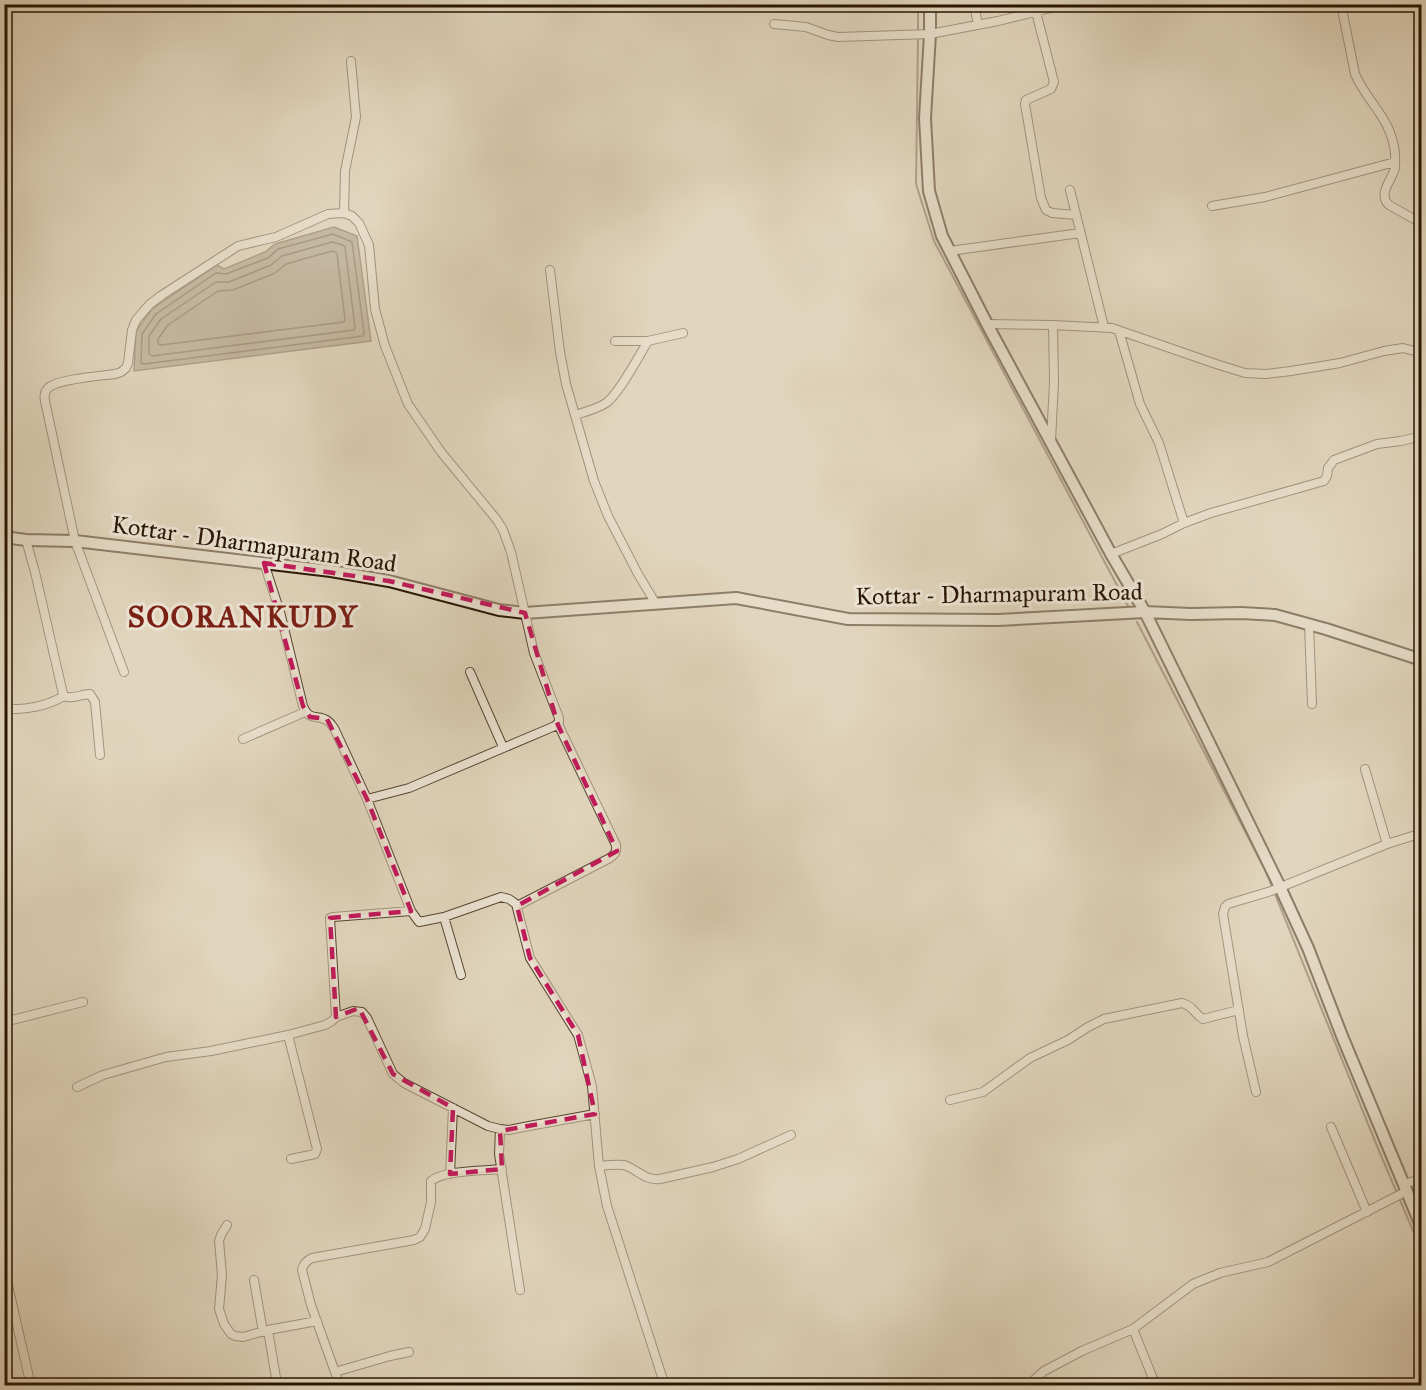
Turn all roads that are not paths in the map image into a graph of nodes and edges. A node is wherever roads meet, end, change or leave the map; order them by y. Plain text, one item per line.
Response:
1 (930, 4) edge
2 (974, 4) edge
3 (1067, 4) edge
4 (1341, 4) edge
5 (1036, 12) junction
6 (774, 24) dead end
7 (978, 25) junction
8 (923, 34) junction
9 (351, 61) dead end
10 (1395, 162) junction
11 (1070, 190) dead end
12 (1212, 206) dead end
13 (344, 213) junction
14 (1076, 215) junction
15 (1422, 225) edge
16 (1080, 233) junction
17 (950, 251) junction
18 (550, 270) dead end
19 (987, 324) junction
20 (1053, 325) junction
21 (1104, 327) junction
22 (1119, 331) junction
23 (683, 333) dead end
24 (615, 341) dead end
25 (648, 341) junction
26 (1422, 352) edge
27 (575, 415) junction
28 (1422, 436) edge
29 (1051, 442) junction
30 (1184, 523) junction
31 (4, 537) edge
32 (26, 540) junction
33 (75, 541) junction
34 (1111, 554) junction
35 (264, 563) junction
36 (656, 604) junction
37 (1145, 612) junction
38 (525, 613) junction
39 (1309, 624) junction
40 (1422, 660) edge
41 (124, 672) dead end
42 (470, 672) dead end
43 (64, 696) junction
44 (1312, 704) dead end
45 (4, 708) edge
46 (305, 712) junction
47 (558, 724) junction
48 (243, 739) dead end
49 (503, 747) junction
50 (100, 755) dead end
51 (1365, 769) dead end
52 (367, 799) junction
53 (1422, 833) edge
54 (1388, 844) junction
55 (1276, 888) junction
56 (517, 906) junction
57 (411, 911) junction
58 (444, 917) junction
59 (461, 975) dead end
60 (83, 1002) dead end
61 (1239, 1010) junction
62 (336, 1017) junction
63 (4, 1022) edge
64 (288, 1035) junction
65 (77, 1087) dead end
66 (1256, 1092) dead end
67 (950, 1100) dead end
68 (453, 1108) junction
69 (595, 1114) junction
70 (1331, 1127) dead end
71 (500, 1129) junction
72 (791, 1135) dead end
73 (291, 1159) dead end
74 (599, 1166) junction
75 (502, 1169) junction
76 (450, 1174) junction
77 (1422, 1179) edge
78 (1402, 1191) junction
79 (1367, 1212) junction
80 (227, 1225) dead end
81 (1422, 1228) edge
82 (4, 1268) edge
83 (254, 1280) dead end
84 (520, 1290) dead end
85 (317, 1321) junction
86 (1133, 1329) junction
87 (265, 1331) junction
88 (410, 1352) dead end
89 (335, 1372) junction
90 (30, 1386) edge
91 (275, 1386) edge
92 (340, 1386) edge
93 (665, 1386) edge
94 (1031, 1386) edge
95 (1156, 1386) edge

1 - 8 main road
2 - 7 street
3 - 5 street
4 - 10 street
5 - 7 street
5 - 14 street
6 - 8 street
7 - 8 street
8 - 17 main road
9 - 13 street
10 - 12 street
10 - 15 street
11 - 14 street
13 - 33 street
13 - 38 street
14 - 16 street
16 - 17 street
16 - 21 street
17 - 19 main road
18 - 27 street
19 - 20 street
19 - 29 main road
20 - 21 street
20 - 29 street
21 - 22 street
22 - 26 street
22 - 30 street
23 - 25 street
24 - 25 street
25 - 27 street
27 - 36 street
28 - 30 street
29 - 34 main road
30 - 34 street
31 - 32 main road, Kottar - Dharmapuram Road
32 - 33 main road, Kottar - Dharmapuram Road
32 - 43 street
33 - 35 main road, Kottar - Dharmapuram Road
33 - 41 street
34 - 37 main road
35 - 38 main road, Kottar - Dharmapuram Road
35 - 46 street
36 - 37 main road, Kottar - Dharmapuram Road
36 - 38 main road, Kottar - Dharmapuram Road
37 - 39 main road, Kottar - Dharmapuram Road
37 - 55 main road
38 - 47 street
39 - 40 main road, Kottar - Dharmapuram Road
39 - 44 street
42 - 49 street
43 - 45 street
43 - 50 street
46 - 48 street
46 - 52 street
47 - 49 street
47 - 56 street
49 - 52 street
51 - 54 street
52 - 57 street
53 - 54 street
54 - 55 street
55 - 61 street
55 - 78 main road
56 - 58 street
56 - 69 street
57 - 58 street
57 - 62 street
58 - 59 street
60 - 63 street
61 - 66 street
61 - 67 street
62 - 64 street
62 - 68 street
64 - 65 street
64 - 73 street
68 - 71 street
68 - 76 street
69 - 71 street
69 - 74 street
70 - 79 street
71 - 75 street
72 - 74 street
74 - 93 street
75 - 76 street
75 - 84 street
76 - 85 street
77 - 78 street
78 - 79 street
78 - 81 main road
79 - 86 street
80 - 87 street
82 - 90 street
83 - 87 street
85 - 87 street
85 - 89 street
86 - 94 street
86 - 95 street
87 - 91 street
88 - 89 street
89 - 92 street

